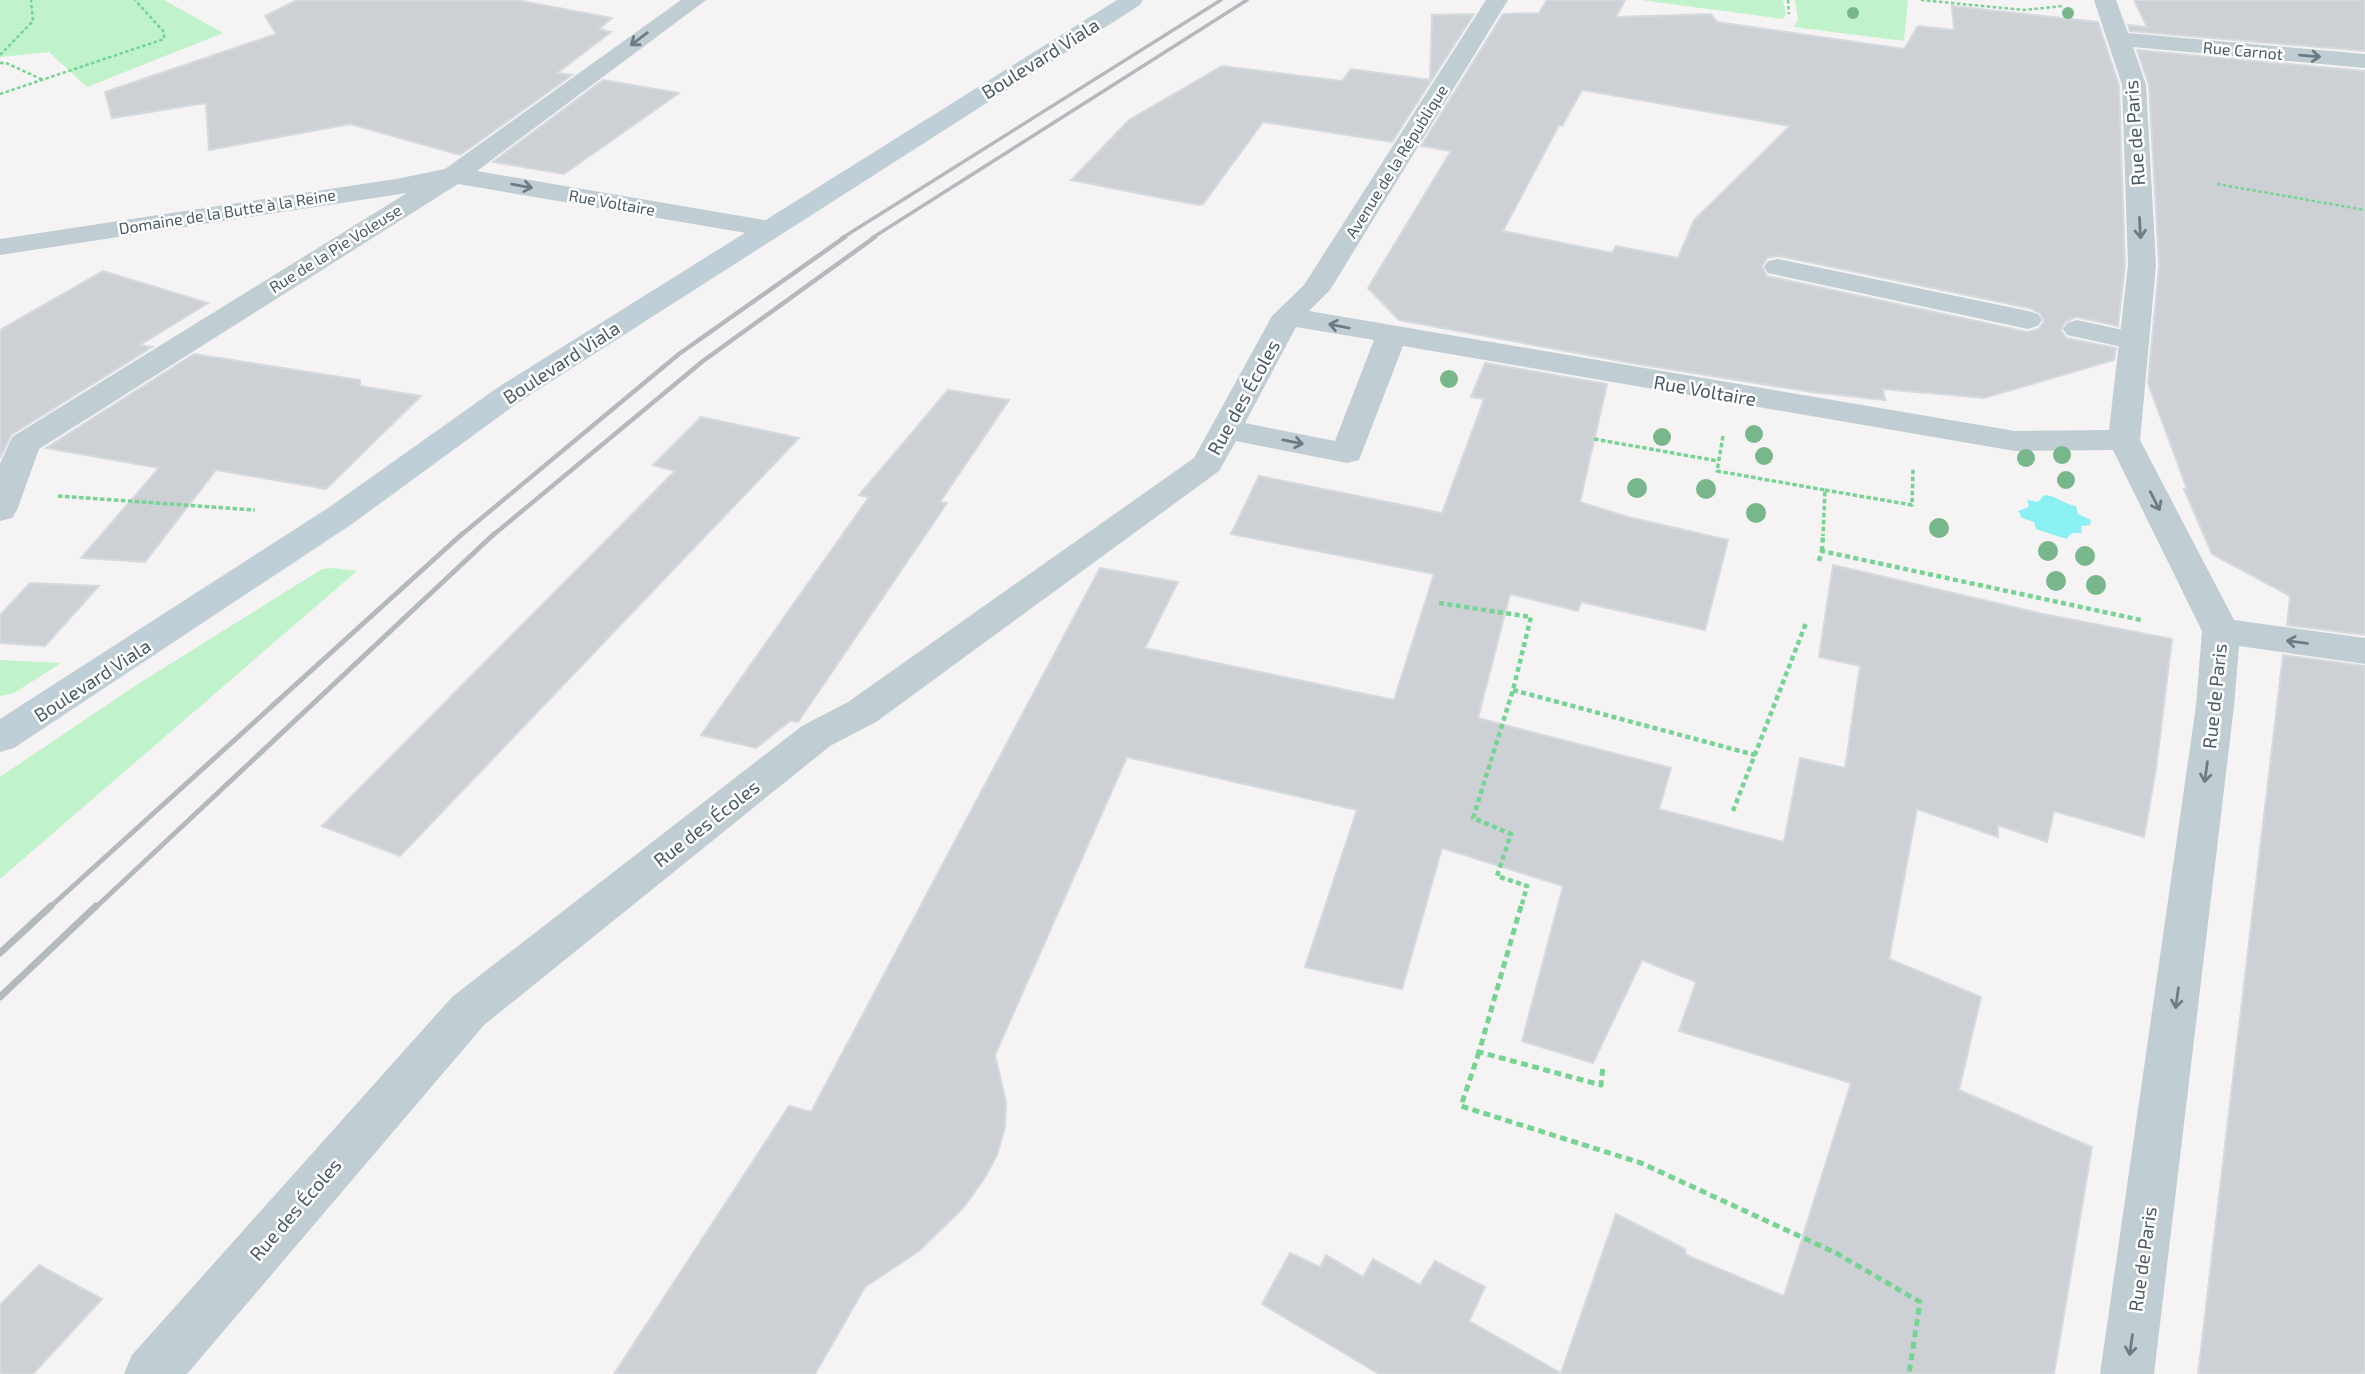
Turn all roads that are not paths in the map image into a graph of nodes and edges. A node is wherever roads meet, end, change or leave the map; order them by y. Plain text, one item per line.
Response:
1 (695, 0) edge
2 (1132, 0) edge
3 (1497, 0) edge
4 (2107, 5) edge
5 (2120, 39) junction
6 (2365, 61) edge
7 (454, 175) junction
8 (770, 229) junction
9 (0, 247) edge
10 (1778, 267) dead end
11 (1287, 316) junction
12 (2028, 320) dead end
13 (2077, 329) dead end
14 (1391, 336) junction
15 (2136, 341) junction
16 (1226, 429) junction
17 (2124, 440) junction
18 (3, 501) edge
19 (2221, 631) junction
20 (2365, 651) edge
21 (0, 738) edge
22 (151, 1374) edge
23 (2127, 1374) edge

1 -> 7 street, Rue de la Pie Voleuse
2 - 8 street, Boulevard Viala
3 - 11 street, Avenue de la République
4 - 5 street, Rue de Paris
5 -> 6 street, Rue Carnot
5 -> 15 street, Rue de Paris
7 -> 8 street, Rue Voltaire
7 - 9 street, Domaine de la Butte à la Reine
7 - 18 street, Rue de la Pie Voleuse
8 - 21 street, Boulevard Viala
10 - 12 lane
14 -> 11 street, Rue Voltaire
11 - 16 street, Rue des Écoles
13 - 15 lane
16 -> 14 street
14 - 17 street, Rue Voltaire
15 - 17 street, Rue de Paris
16 - 22 street, Rue des Écoles
17 -> 19 street, Rue de Paris
20 -> 19 street
19 -> 23 street, Rue de Paris

